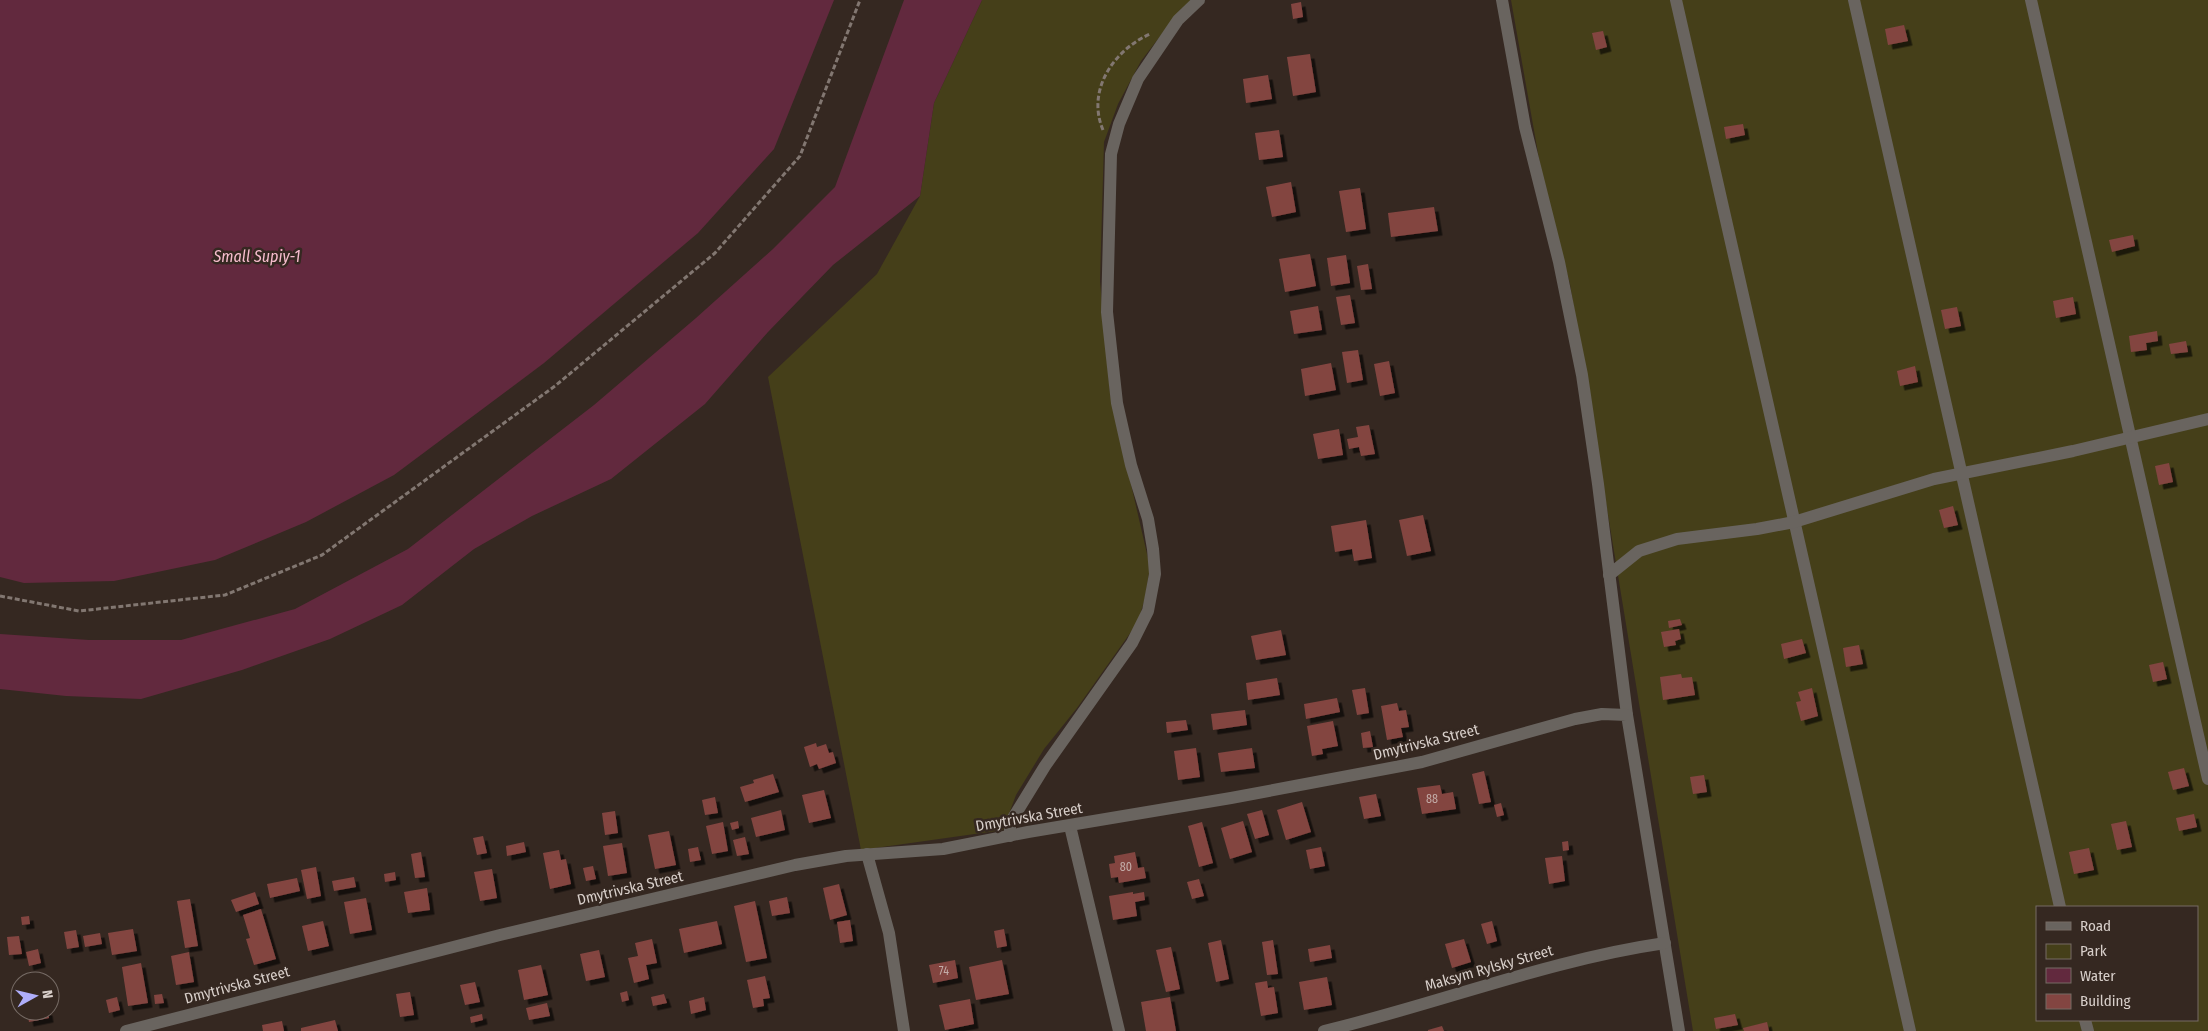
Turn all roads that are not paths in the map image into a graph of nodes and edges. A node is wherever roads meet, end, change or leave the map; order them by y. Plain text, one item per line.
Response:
1 (1199, 0) edge
2 (1502, 0) edge
3 (1676, 0) edge
4 (1854, 0) edge
5 (2031, 0) edge
6 (2208, 419) edge
7 (2130, 436) junction
8 (1961, 473) junction
9 (1794, 522) junction
10 (1609, 575) junction
11 (1627, 715) junction
12 (2208, 779) edge
13 (1070, 826) junction
14 (1010, 836) junction
15 (867, 854) junction
16 (2060, 906) edge
17 (1665, 943) junction
18 (126, 1031) edge
19 (904, 1031) edge
20 (1119, 1031) edge
21 (1324, 1031) edge
22 (1679, 1031) edge
23 (1910, 1031) edge

1 - 14 street
2 - 10 street
3 - 9 street
4 - 8 street
5 - 7 street
6 - 7 street
7 - 8 street
7 - 12 street
8 - 9 street
8 - 16 street
9 - 10 street
9 - 23 street
10 - 11 street
11 - 13 street, Dmytrivska Street
11 - 17 street
13 - 14 street, Dmytrivska Street
13 - 20 street
14 - 15 street, Dmytrivska Street
15 - 18 street, Dmytrivska Street
15 - 19 street
17 - 21 street, Maksym Rylsky Street
17 - 22 street

